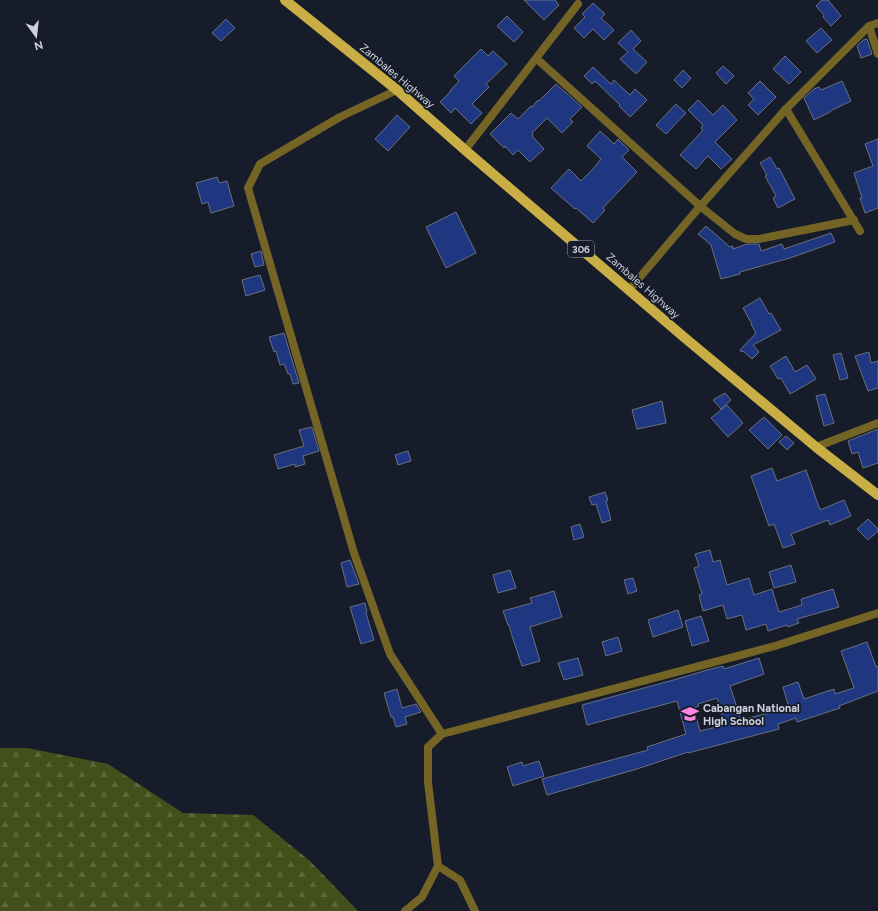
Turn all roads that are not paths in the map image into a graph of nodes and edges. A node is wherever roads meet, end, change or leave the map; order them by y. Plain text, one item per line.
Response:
1 (285, 0) edge
2 (578, 4) dead end
3 (878, 23) edge
4 (869, 26) junction
5 (878, 54) edge
6 (537, 59) junction
7 (396, 90) junction
8 (786, 109) junction
9 (465, 150) junction
10 (700, 206) junction
11 (854, 220) junction
12 (860, 230) dead end
13 (629, 290) junction
14 (878, 423) edge
15 (816, 447) junction
16 (878, 495) edge
17 (878, 613) edge
18 (442, 734) junction
19 (438, 866) junction
20 (405, 911) edge
21 (475, 911) edge

1 - 7 main road, Zambales Highway / 306
2 - 6 street
3 - 4 street
4 - 5 street
4 - 8 street
6 - 9 street
6 - 10 street
7 - 9 main road, Zambales Highway / 306
7 - 18 street
8 - 10 street
8 - 11 street
9 - 13 main road, Zambales Highway / 306
10 - 11 street
10 - 13 street
11 - 12 street
13 - 15 main road, Zambales Highway / 306
14 - 15 street
15 - 16 main road, Zambales Highway / 306
17 - 18 street
18 - 19 street
19 - 20 street
19 - 21 street

